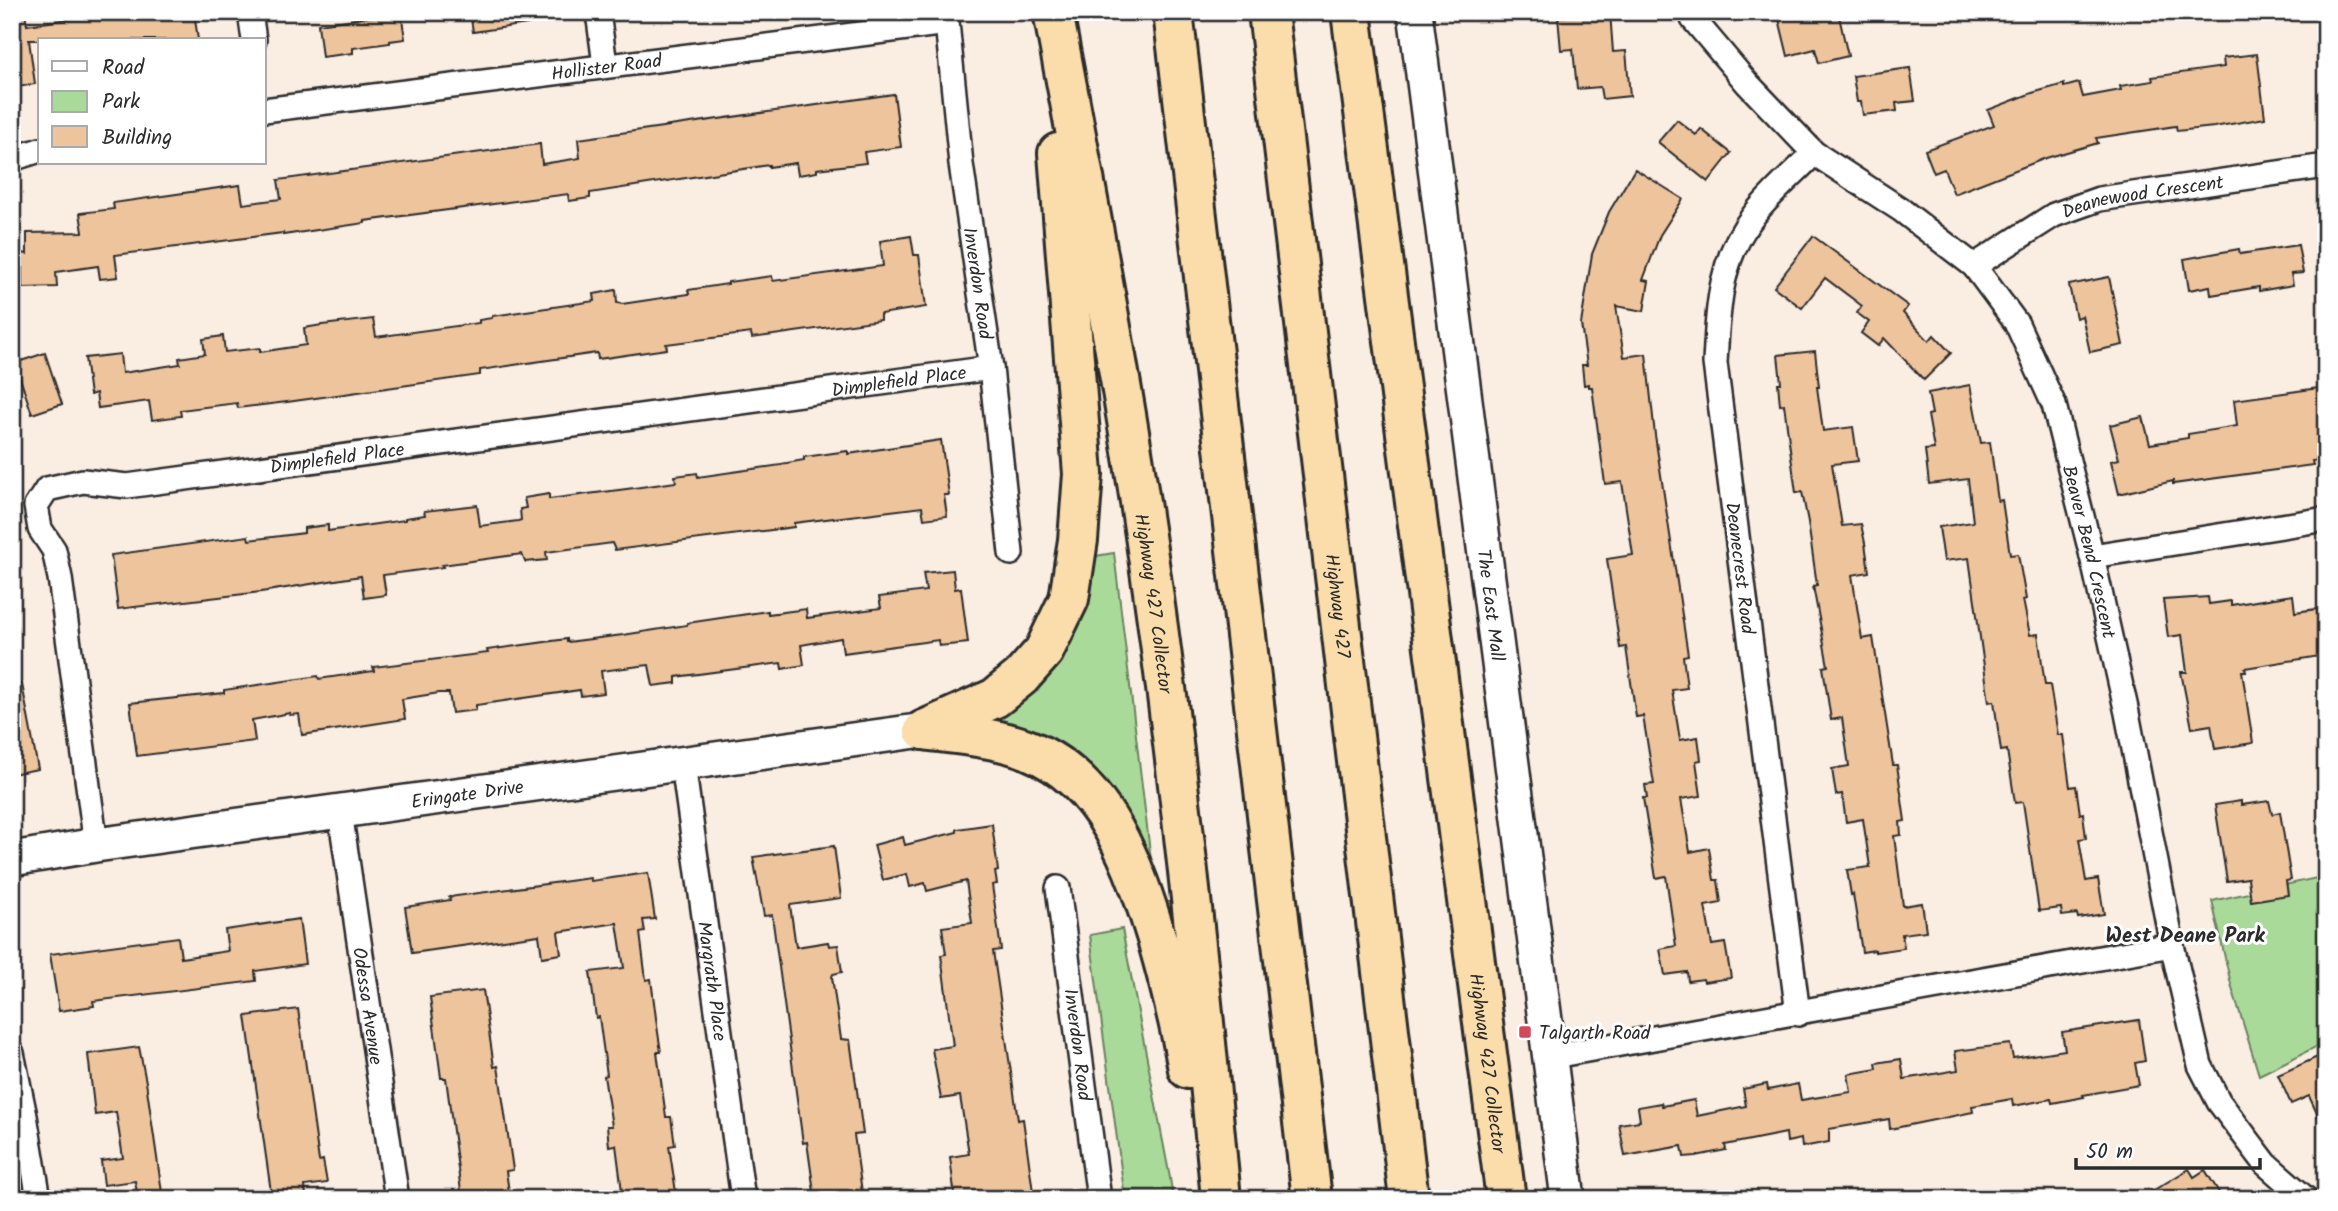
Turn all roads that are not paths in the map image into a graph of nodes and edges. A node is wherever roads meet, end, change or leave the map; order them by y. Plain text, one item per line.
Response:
1 (250, 12) edge
2 (598, 12) edge
3 (1047, 12) edge
4 (1053, 12) edge
5 (1174, 12) edge
6 (1268, 12) edge
7 (1351, 12) edge
8 (1415, 12) edge
9 (1691, 12) edge
10 (947, 18) edge
11 (254, 38) edge
12 (605, 65) junction
13 (266, 109) edge
14 (38, 151) edge
15 (1814, 153) junction
16 (12, 159) edge
17 (2326, 166) edge
18 (1974, 266) junction
19 (990, 368) junction
20 (2326, 519) edge
21 (1011, 553) dead end
22 (2092, 556) junction
23 (924, 730) junction
24 (683, 764) junction
25 (340, 813) junction
26 (96, 845) junction
27 (12, 859) edge
28 (1058, 888) dead end
29 (2172, 946) junction
30 (1798, 1014) junction
31 (12, 1053) edge
32 (1548, 1057) junction
33 (39, 1199) edge
34 (397, 1199) edge
35 (743, 1199) edge
36 (1099, 1199) edge
37 (1212, 1199) edge
38 (1222, 1199) edge
39 (1312, 1199) edge
40 (1409, 1199) edge
41 (1506, 1199) edge
42 (1568, 1199) edge
43 (2306, 1199) edge

1 - 11 street
2 - 12 street
3 - 23 highway
4 - 38 highway, Highway 427 Collector
5 - 39 highway
6 - 40 highway, Highway 427
7 - 41 highway, Highway 427 Collector
8 - 32 main road, The East Mall
9 - 15 street, Beaver Bend Crescent
10 - 12 street, Hollister Road
10 - 19 street, Inverdon Road
12 - 13 street, Hollister Road
14 - 16 street
15 - 18 street, Beaver Bend Crescent
15 - 30 street, Deanecrest Road
17 - 18 street, Deanewood Crescent
18 - 22 street, Beaver Bend Crescent
19 - 21 street, Inverdon Road
19 - 26 street, Dimplefield Place
20 - 22 street
22 - 29 street, Beaver Bend Crescent
23 - 24 main road, Eringate Drive
23 - 37 highway
24 - 25 main road, Eringate Drive
24 - 35 street, Margrath Place
25 - 26 main road, Eringate Drive
25 - 34 street, Odessa Avenue
26 - 27 main road, Eringate Drive
28 - 36 street, Inverdon Road
29 - 30 street
29 - 43 street, Beaver Bend Crescent
30 - 32 street
31 - 33 street
32 - 42 main road, The East Mall

